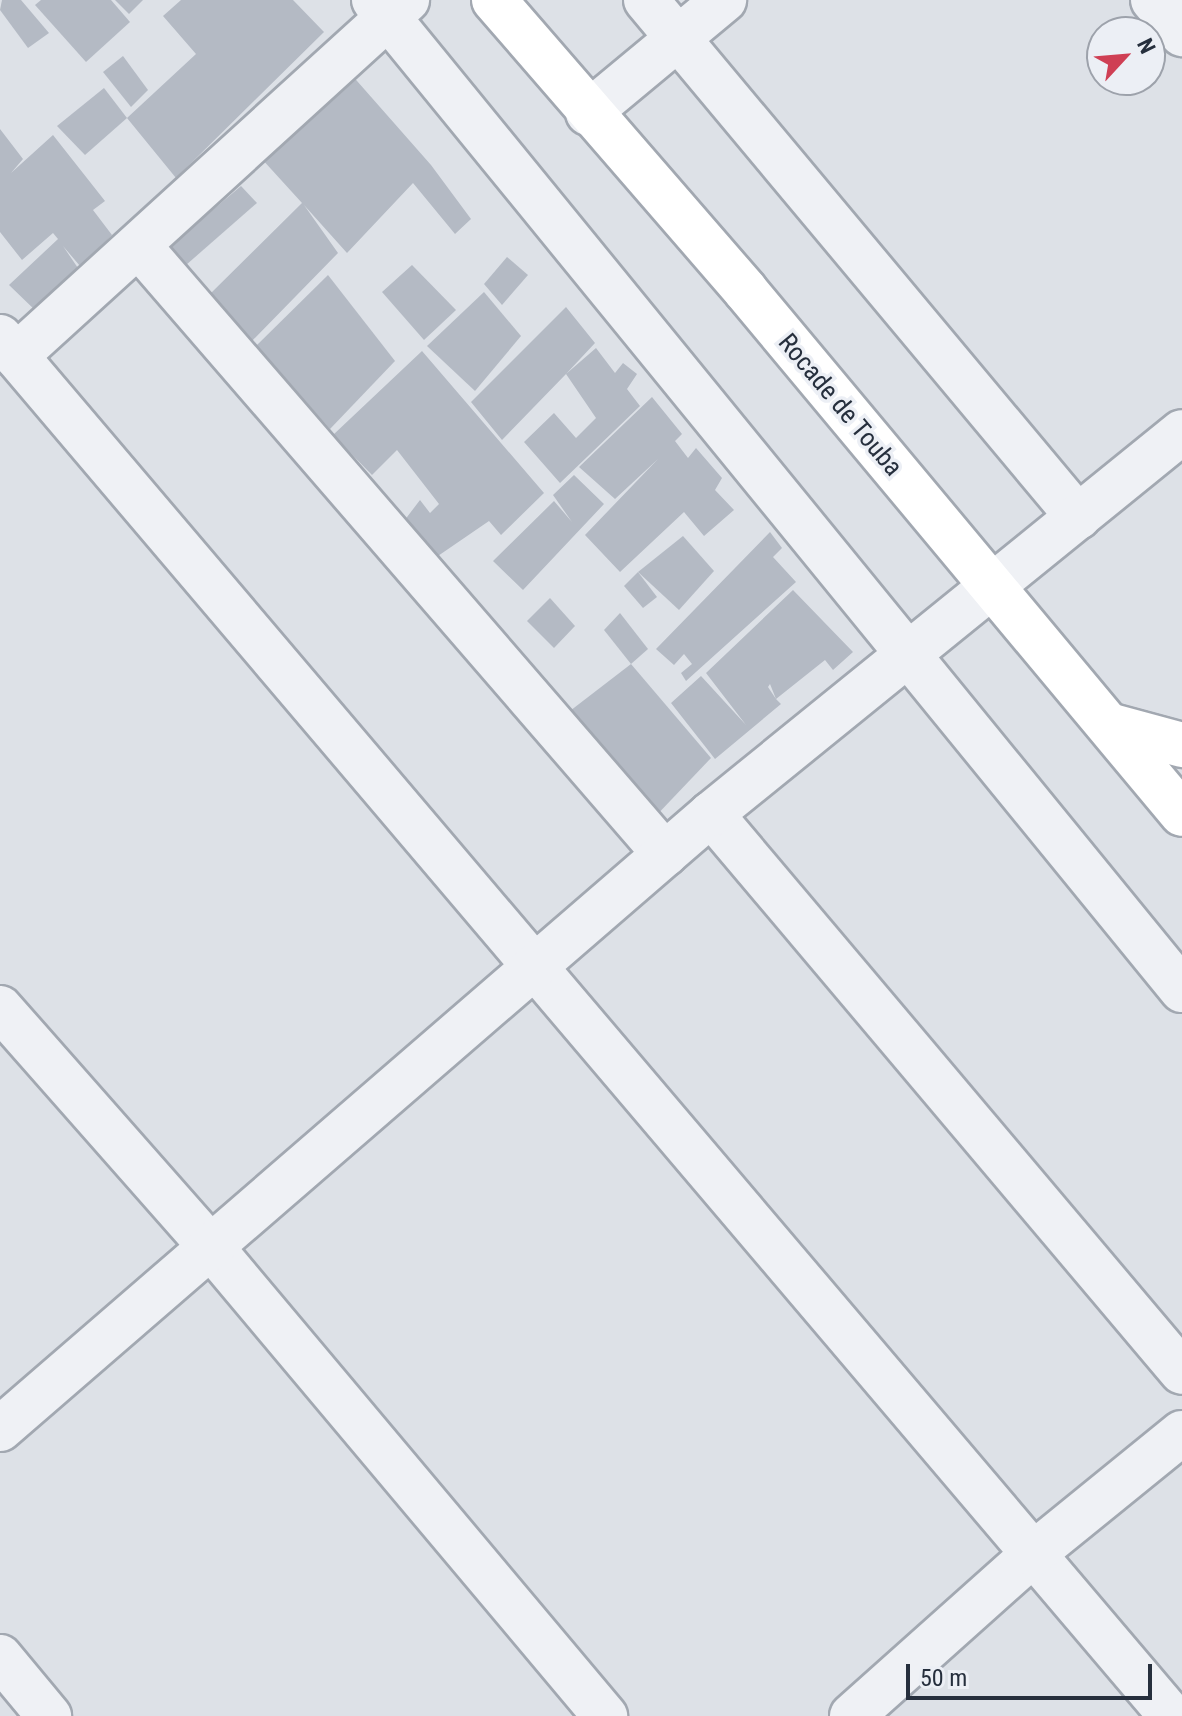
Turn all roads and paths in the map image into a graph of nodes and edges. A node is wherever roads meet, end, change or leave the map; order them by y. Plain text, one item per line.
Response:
1 (494, 0) edge
2 (646, 0) edge
3 (724, 0) edge
4 (1153, 0) edge
5 (390, 5) edge
6 (1182, 34) edge
7 (679, 40) junction
8 (588, 113) junction
9 (139, 246) junction
10 (8, 347) edge
11 (1182, 432) edge
12 (1078, 517) junction
13 (993, 586) junction
14 (905, 656) junction
15 (1112, 726) junction
16 (1182, 745) edge
17 (711, 814) junction
18 (1182, 814) edge
19 (665, 854) junction
20 (535, 967) junction
21 (1182, 990) edge
22 (0, 1008) edge
23 (211, 1247) junction
24 (1182, 1372) edge
25 (0, 1429) edge
26 (1182, 1433) edge
27 (1033, 1554) junction
28 (0, 1657) edge
29 (49, 1716) edge
30 (605, 1716) edge
31 (852, 1716) edge
32 (1171, 1716) edge

1 - 8 main road, Rocade de Touba
2 - 7 street
3 - 7 street
4 - 6 street
5 - 9 street
5 - 14 street
7 - 8 street
7 - 12 street
8 - 13 main road, Rocade de Touba
9 - 10 street
9 - 19 street
10 - 20 street
11 - 12 street
12 - 13 street
13 - 14 street
13 - 15 main road, Rocade de Touba
14 - 17 street
14 - 21 street
15 - 16 main road
15 - 18 main road, Rocade de Touba
17 - 19 street
17 - 24 street
19 - 20 street
20 - 23 street
20 - 27 street
22 - 23 street
23 - 25 street
23 - 30 street
26 - 27 street
27 - 31 street
27 - 32 street
28 - 29 street

